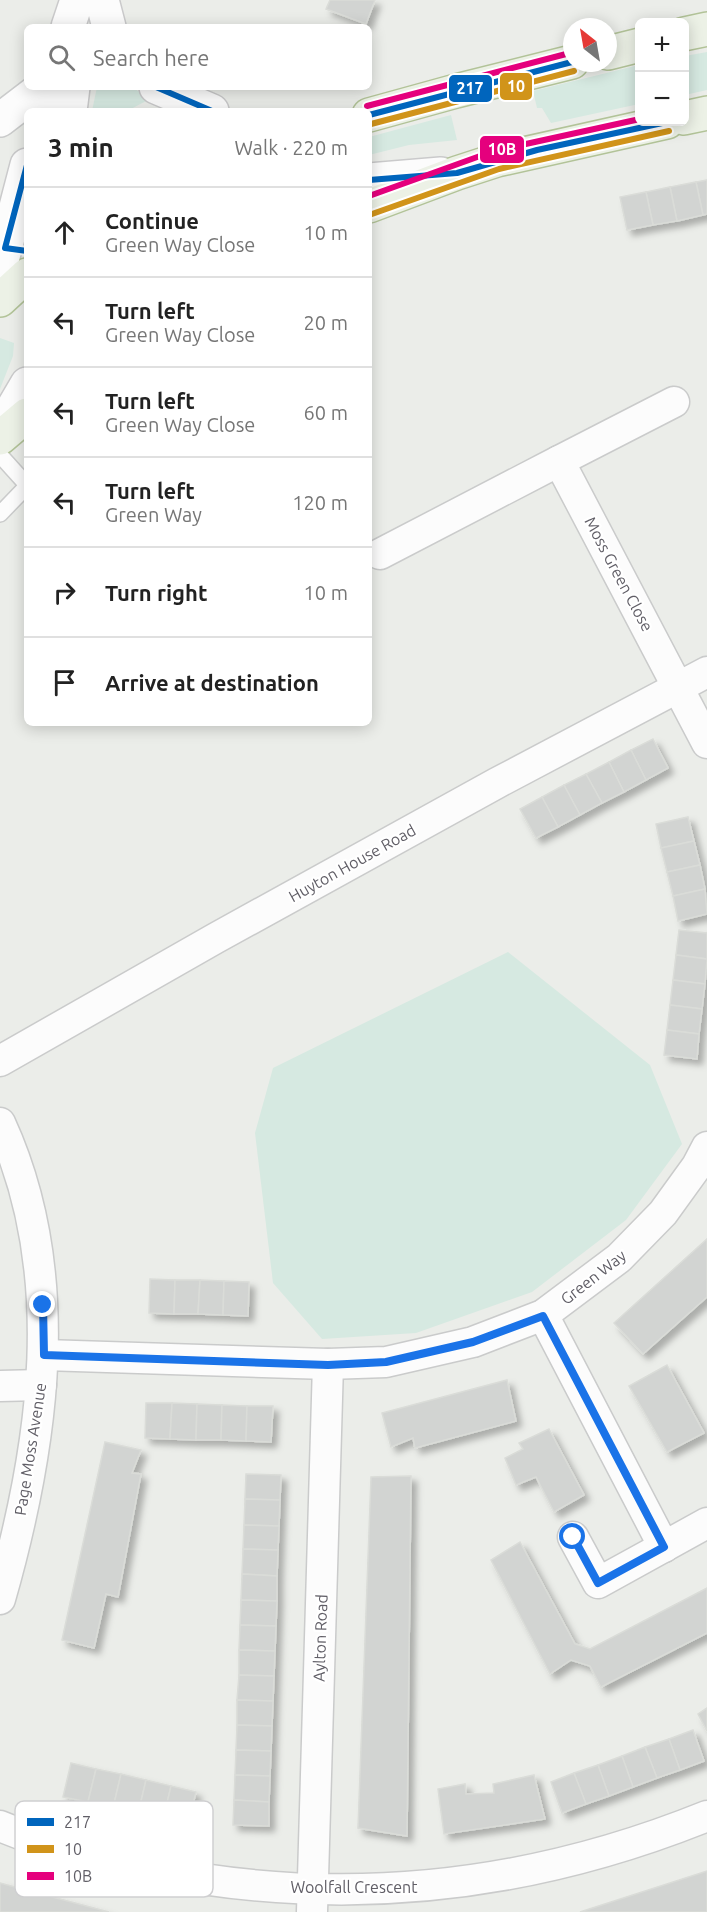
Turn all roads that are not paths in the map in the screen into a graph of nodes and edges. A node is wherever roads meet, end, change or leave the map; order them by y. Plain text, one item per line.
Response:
1 (77, 0) edge
2 (85, 0) edge
3 (102, 0) edge
4 (69, 24) edge
5 (81, 24) edge
6 (108, 24) edge
7 (707, 29) edge
8 (689, 33) edge
9 (635, 46) edge
10 (617, 51) edge
11 (563, 64) edge
12 (39, 90) edge
13 (47, 90) edge
14 (73, 90) edge
15 (163, 90) edge
16 (42, 108) edge
17 (70, 108) edge
18 (205, 108) edge
19 (707, 113) edge
20 (372, 114) edge
21 (689, 117) edge
22 (0, 120) edge
23 (648, 126) edge
24 (457, 173) junction
25 (24, 174) edge
26 (372, 180) edge
27 (14, 205) edge
28 (372, 205) edge
29 (8, 254) edge
30 (24, 278) edge
31 (0, 300) edge
32 (24, 389) edge
33 (674, 402) dead end
34 (24, 418) edge
35 (0, 430) edge
36 (0, 438) edge
37 (0, 455) edge
38 (559, 461) junction
39 (24, 483) edge
40 (24, 489) edge
41 (0, 514) edge
42 (380, 554) dead end
43 (707, 672) edge
44 (679, 687) junction
45 (707, 743) edge
46 (0, 1060) edge
47 (0, 1123) edge
48 (704, 1162) edge
49 (543, 1316) junction
50 (44, 1355) junction
51 (328, 1365) junction
52 (41, 1385) junction
53 (0, 1386) edge
54 (11, 1508) edge
55 (707, 1523) edge
56 (573, 1537) dead end
57 (664, 1547) junction
58 (0, 1599) edge
59 (707, 1816) edge
60 (0, 1826) edge
61 (15, 1832) edge
62 (213, 1881) edge
63 (313, 1901) edge

1 - 4 main road
2 - 5 main road
3 - 6 main road
7 - 8 highway
9 - 10 highway
11 - 20 highway
12 - 22 main road
13 - 16 main road
14 - 17 main road
15 - 18 main road
19 - 21 highway
23 - 24 highway
24 - 26 main road
24 - 28 highway
25 - 27 main road
27 - 29 main road
30 - 31 highway
32 - 35 main road
33 - 38 street
34 - 36 highway
37 - 39 lane
38 - 42 street
38 - 44 street, Moss Green Close
40 - 41 lane
43 - 44 street, Huyton House Road
44 - 45 street
44 - 46 street, Huyton House Road
47 - 50 street, Page Moss Avenue
48 - 49 street, Green Way
49 - 51 street, Green Way
49 - 57 street
50 - 51 street, Green Way
50 - 52 street, Page Moss Avenue
51 - 63 street, Aylton Road
52 - 53 street
52 - 54 street, Page Moss Avenue
54 - 58 street, Page Moss Avenue
55 - 57 street
56 - 57 street
59 - 63 street, Woolfall Crescent
60 - 61 street, Woolfall Crescent
62 - 63 street, Woolfall Crescent

